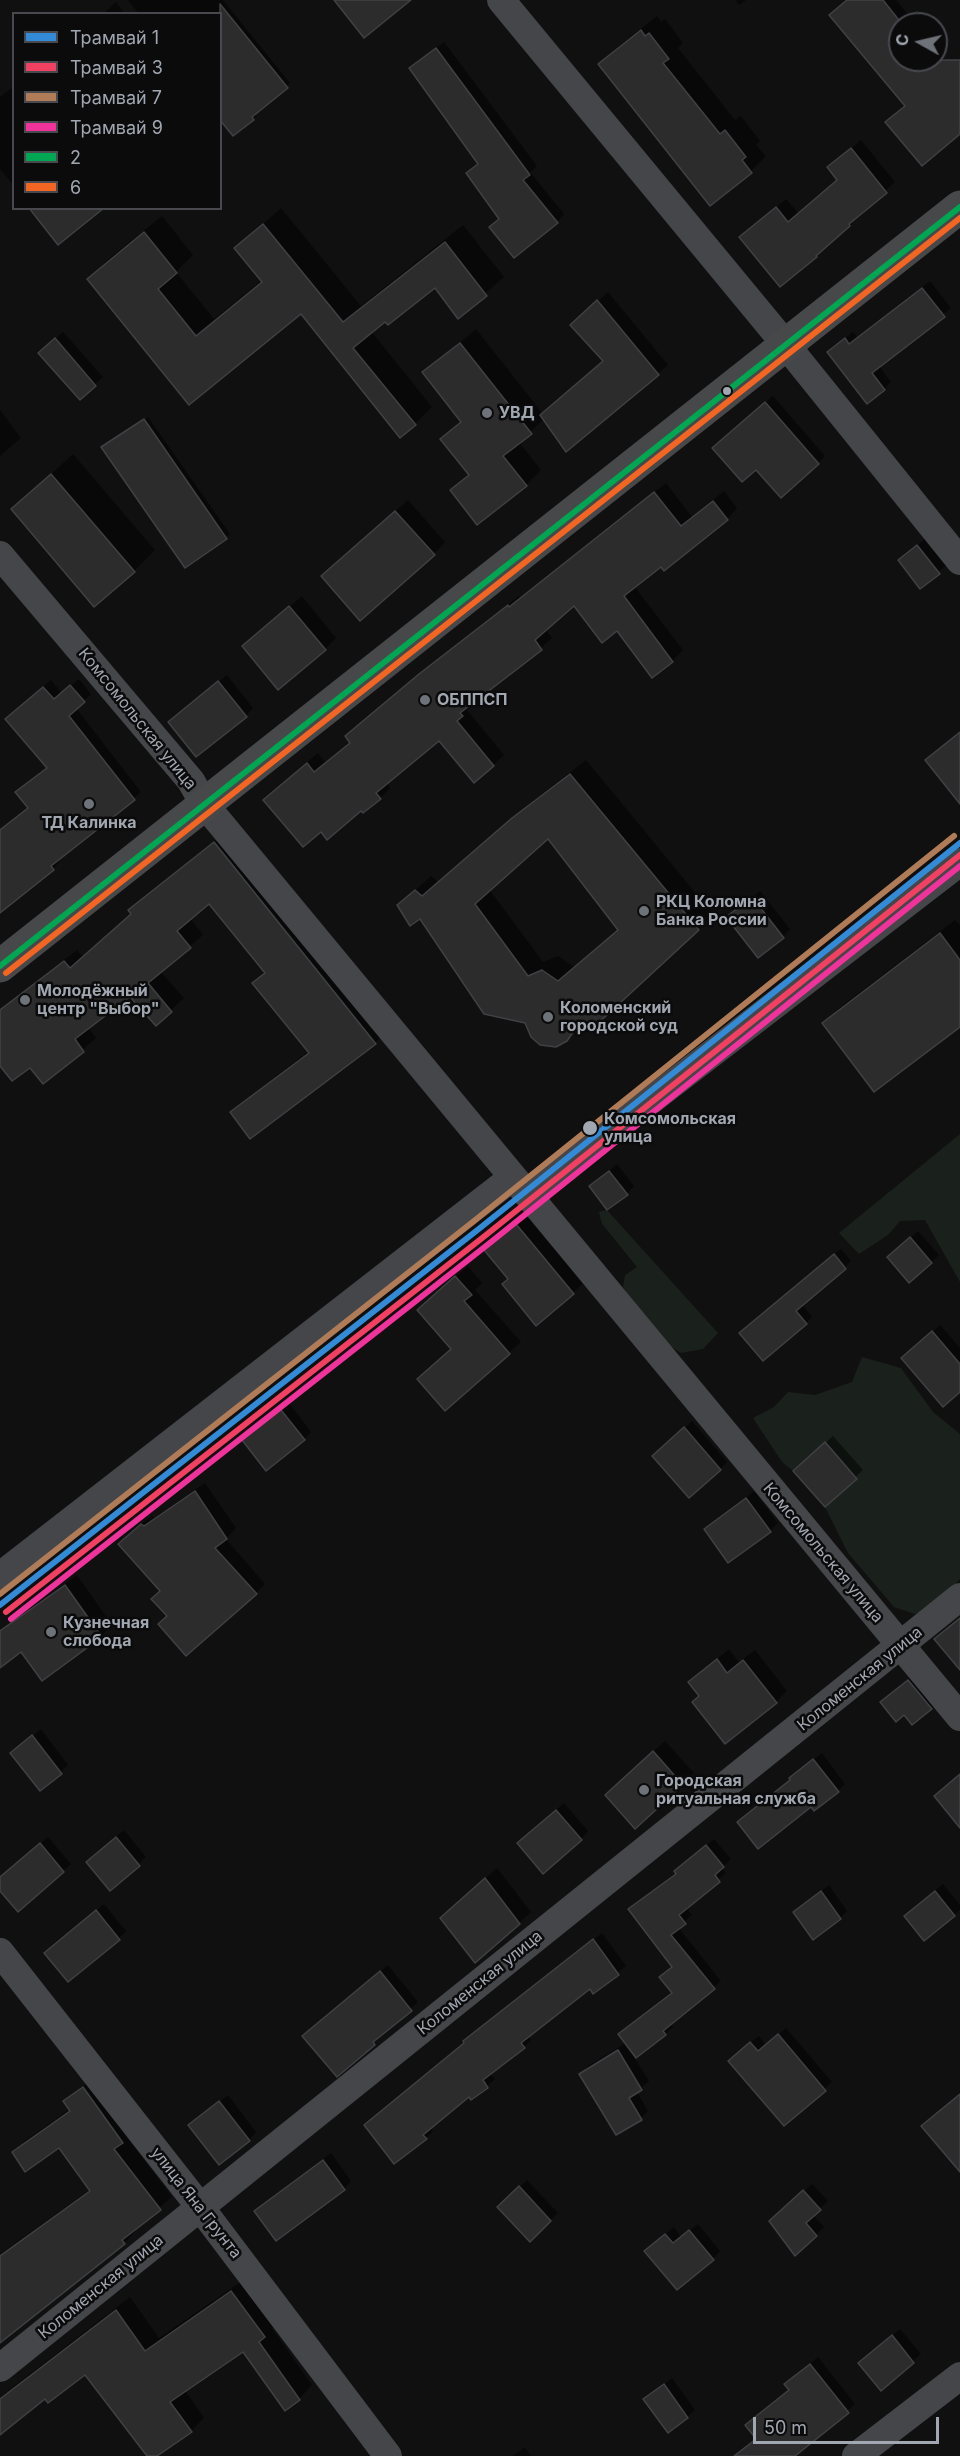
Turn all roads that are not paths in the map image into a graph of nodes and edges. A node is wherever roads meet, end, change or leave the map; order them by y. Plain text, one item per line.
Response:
1 (501, 0) edge
2 (960, 207) edge
3 (786, 345) junction
4 (0, 555) edge
5 (960, 561) edge
6 (204, 804) junction
7 (960, 862) edge
8 (0, 966) edge
9 (520, 1186) junction
10 (0, 1576) edge
11 (960, 1597) edge
12 (901, 1647) junction
13 (960, 1717) edge
14 (0, 1952) edge
15 (200, 2207) junction
16 (0, 2368) edge
17 (960, 2376) edge
18 (388, 2456) edge
19 (856, 2456) edge

1 - 3 street
2 - 3 main road
3 - 5 street
3 - 6 main road
4 - 6 street, Комсомольская улица
6 - 8 main road
6 - 9 street, Комсомольская улица
7 - 9 street
9 - 10 street
9 - 12 street, Комсомольская улица
11 - 12 street, Коломенская улица
12 - 13 street, Комсомольская улица
12 - 15 street, Коломенская улица
14 - 15 street, улица Яна Грунта
15 - 16 street, Коломенская улица
15 - 18 street, улица Яна Грунта
17 - 19 street

